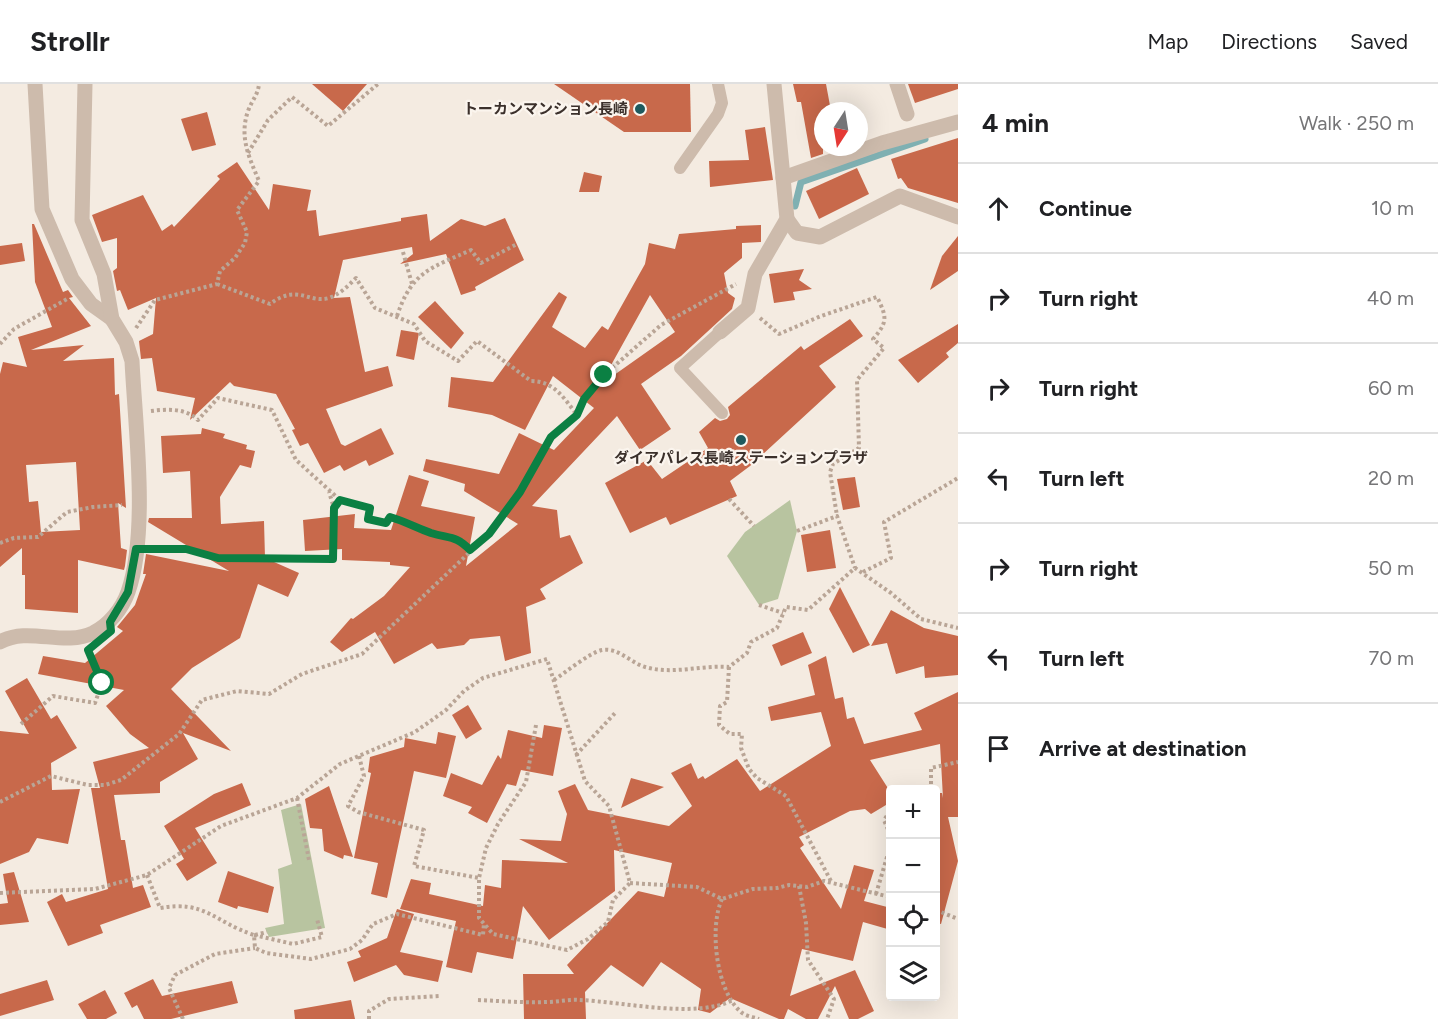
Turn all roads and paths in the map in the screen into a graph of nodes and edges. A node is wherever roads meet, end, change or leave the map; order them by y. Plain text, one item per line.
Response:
1 (35, 84) edge
2 (85, 84) edge
3 (259, 84) edge
4 (378, 84) edge
5 (718, 84) edge
6 (774, 84) edge
7 (897, 84) edge
8 (907, 114) dead end
9 (958, 122) edge
10 (248, 153) junction
11 (680, 168) dead end
12 (783, 178) junction
13 (958, 217) edge
14 (787, 219) junction
15 (517, 244) dead end
16 (403, 252) dead end
17 (755, 274) junction
18 (217, 285) junction
19 (412, 285) junction
20 (80, 290) junction
21 (748, 308) junction
22 (398, 316) junction
23 (112, 319) junction
24 (720, 332) joint
25 (126, 342) junction
26 (0, 344) edge
27 (722, 413) dead end
28 (135, 414) junction
29 (577, 415) junction
30 (958, 478) edge
31 (329, 492) junction
32 (729, 499) dead end
33 (340, 500) junction
34 (138, 505) junction
35 (334, 508) junction
36 (837, 516) junction
37 (754, 526) dead end
38 (797, 531) dead end
39 (0, 543) edge
40 (136, 549) junction
41 (470, 550) junction
42 (855, 568) junction
43 (863, 572) junction
44 (759, 605) dead end
45 (783, 613) junction
46 (110, 622) junction
47 (958, 628) edge
48 (0, 642) edge
49 (729, 667) junction
50 (554, 680) junction
51 (616, 712) dead end
52 (21, 724) dead end
53 (536, 725) dead end
54 (576, 755) junction
55 (359, 756) junction
56 (958, 762) edge
57 (931, 785) edge
58 (297, 798) junction
59 (0, 802) edge
60 (309, 860) dead end
61 (886, 863) edge
62 (147, 875) junction
63 (479, 878) junction
64 (832, 883) junction
65 (630, 884) junction
66 (799, 886) junction
67 (0, 893) edge
68 (876, 894) junction
69 (886, 896) edge
70 (722, 899) junction
71 (940, 912) edge
72 (317, 919) dead end
73 (958, 919) edge
74 (484, 923) junction
75 (267, 932) dead end
76 (254, 935) junction
77 (255, 948) junction
78 (440, 996) dead end
79 (478, 1000) dead end
80 (733, 1000) junction
81 (723, 1011) dead end
82 (647, 1013) dead end
83 (183, 1019) edge
84 (369, 1019) edge
85 (759, 1019) edge
86 (827, 1019) edge

1 - 20 street
2 - 23 street
3 - 10 path
4 - 10 path
5 - 11 lane
6 - 12 street
7 - 8 street
9 - 12 street
10 - 18 path
12 - 14 street
13 - 14 street
14 - 17 street
15 - 19 path
16 - 19 path
17 - 21 street
17 - 29 path
18 - 22 path
18 - 25 path
19 - 22 path
20 - 23 street
20 - 26 path
21 - 24 street
21 - 36 path
22 - 29 path
23 - 25 street
24 - 27 lane
25 - 28 street
28 - 31 path
28 - 34 street
29 - 41 path
30 - 43 path
31 - 33 path
31 - 35 path
32 - 37 path
33 - 35 path
33 - 41 path
34 - 39 path
34 - 40 street
35 - 40 path
36 - 38 path
36 - 42 path
40 - 46 street
41 - 59 path
42 - 43 path
42 - 45 path
43 - 47 path
44 - 45 path
45 - 49 path
46 - 48 street
46 - 52 path
49 - 50 path
49 - 64 path
50 - 54 path
50 - 55 path
51 - 54 path
53 - 63 path
54 - 65 path
55 - 58 path
55 - 63 path
56 - 57 path
58 - 60 path
58 - 62 path
61 - 68 path
62 - 67 path
62 - 76 path
63 - 74 path
64 - 66 path
64 - 68 path
65 - 70 path
65 - 74 path
66 - 70 path
66 - 86 path
68 - 69 path
70 - 80 path
71 - 73 path
72 - 76 path
74 - 77 path
75 - 76 path
76 - 77 path
77 - 83 path
78 - 84 path
79 - 82 path
80 - 81 path
80 - 85 path

